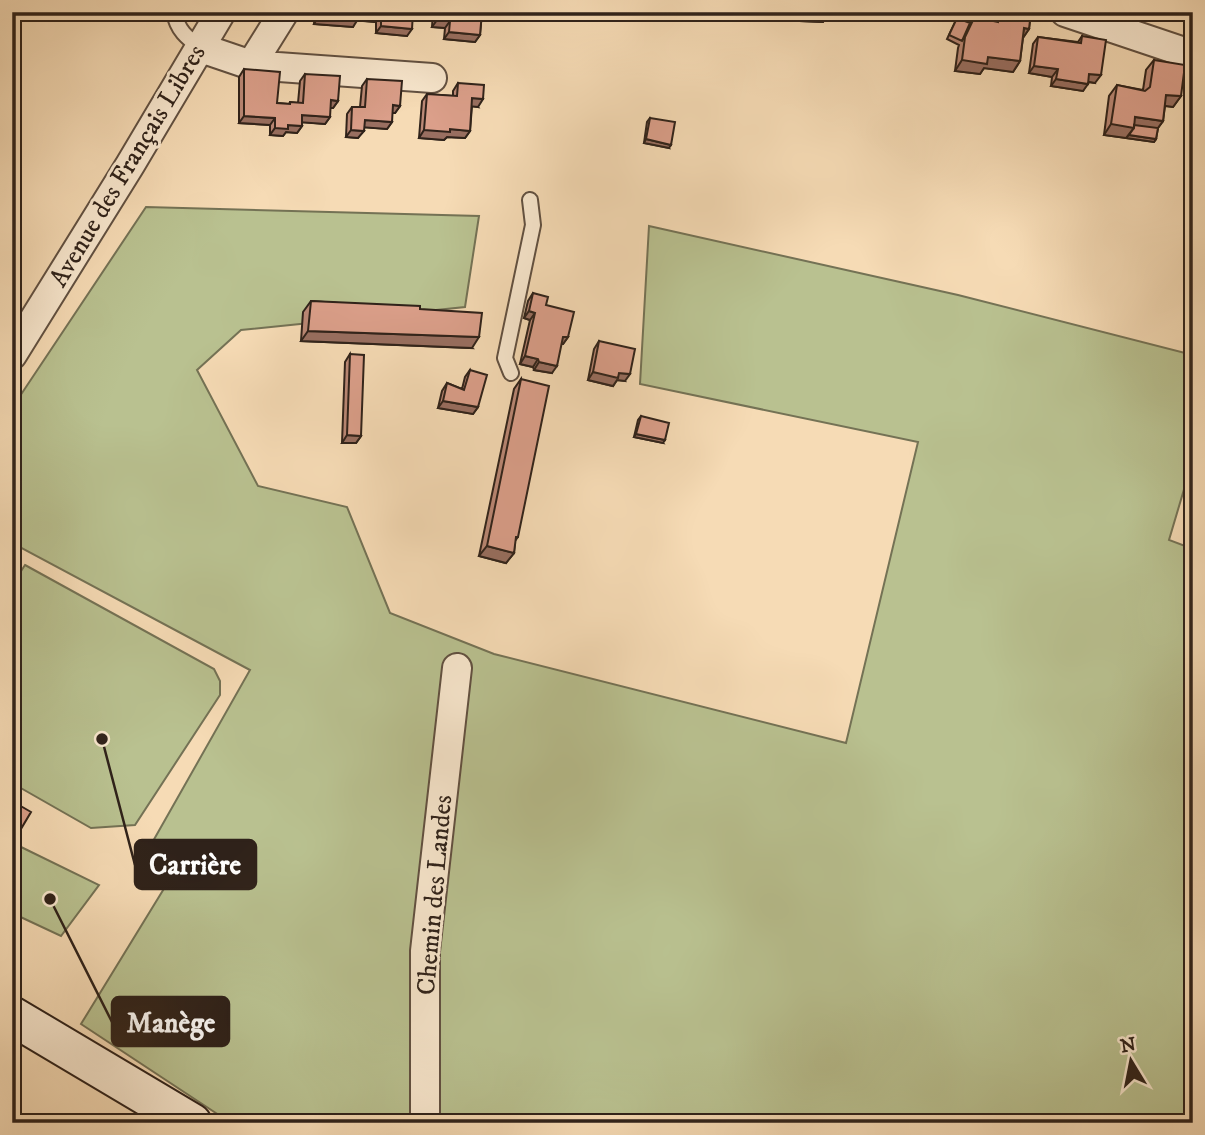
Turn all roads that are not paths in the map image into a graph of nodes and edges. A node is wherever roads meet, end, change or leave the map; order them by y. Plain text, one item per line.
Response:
1 (174, 12) edge
2 (221, 12) edge
3 (284, 12) edge
4 (1065, 12) edge
5 (201, 48) junction
6 (1193, 55) edge
7 (251, 65) junction
8 (432, 78) dead end
9 (530, 200) dead end
10 (12, 355) edge
11 (511, 373) dead end
12 (457, 668) dead end
13 (15, 1022) edge
14 (192, 1123) edge
15 (425, 1123) edge

1 - 5 lane
2 - 5 street, Avenue des Français Libres
3 - 7 street
4 - 6 street
5 - 7 street
5 - 10 street, Avenue des Français Libres
7 - 8 street
9 - 11 lane
12 - 15 street, Chemin des Landes
13 - 14 street

